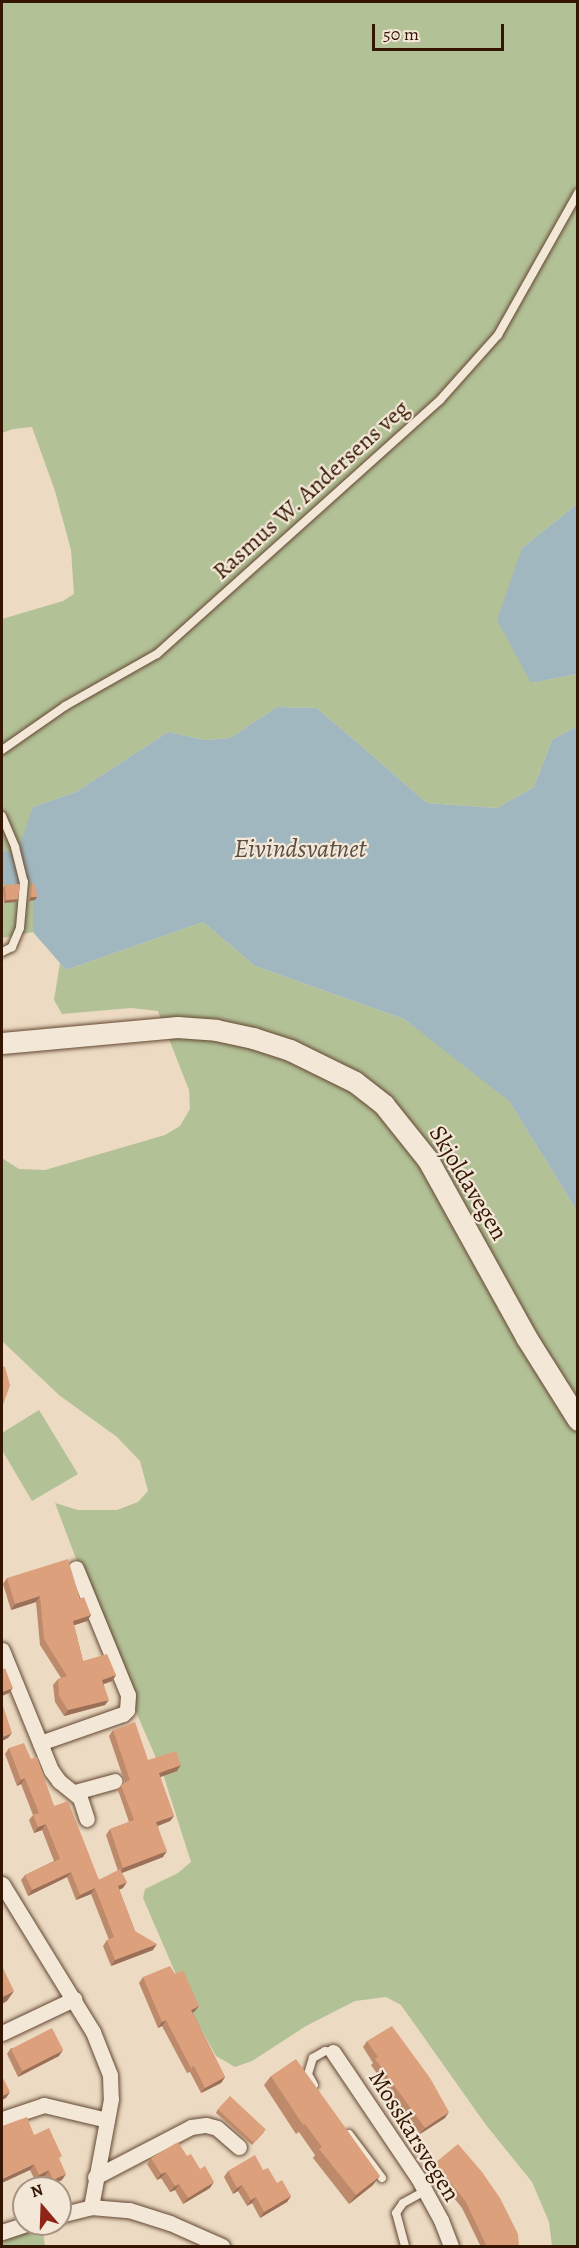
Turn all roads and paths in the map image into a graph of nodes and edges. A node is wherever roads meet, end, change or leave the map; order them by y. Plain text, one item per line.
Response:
1 (578, 193) edge
2 (2, 750) edge
3 (2, 816) edge
4 (2, 952) edge
5 (2, 1043) edge
6 (578, 1420) edge
7 (76, 1568) dead end
8 (2, 1650) edge
9 (40, 1743) junction
10 (115, 1781) dead end
11 (75, 1792) junction
12 (87, 1819) dead end
13 (2, 1884) edge
14 (74, 1999) junction
15 (2, 2033) edge
16 (333, 2052) joint
17 (318, 2092) edge
18 (2, 2119) edge
19 (107, 2120) junction
20 (347, 2130) edge
21 (239, 2147) dead end
22 (95, 2177) junction
23 (382, 2178) edge
24 (425, 2191) junction
25 (91, 2208) junction
26 (72, 2212) edge
27 (222, 2247) edge
28 (405, 2247) edge
29 (451, 2247) edge

1 - 2 lane, Rasmus W. Andersens veg
3 - 4 lane
5 - 6 main road, Skjoldavegen
7 - 9 street
8 - 9 street
9 - 11 street
10 - 11 street
11 - 12 street
13 - 14 street
14 - 15 street
14 - 19 street
16 - 17 lane
16 - 24 street, Mosskarsvegen
18 - 19 street
19 - 22 street
20 - 23 lane
21 - 22 street
22 - 25 street
24 - 28 lane
24 - 29 street, Mosskarsvegen
25 - 26 street
25 - 27 street

